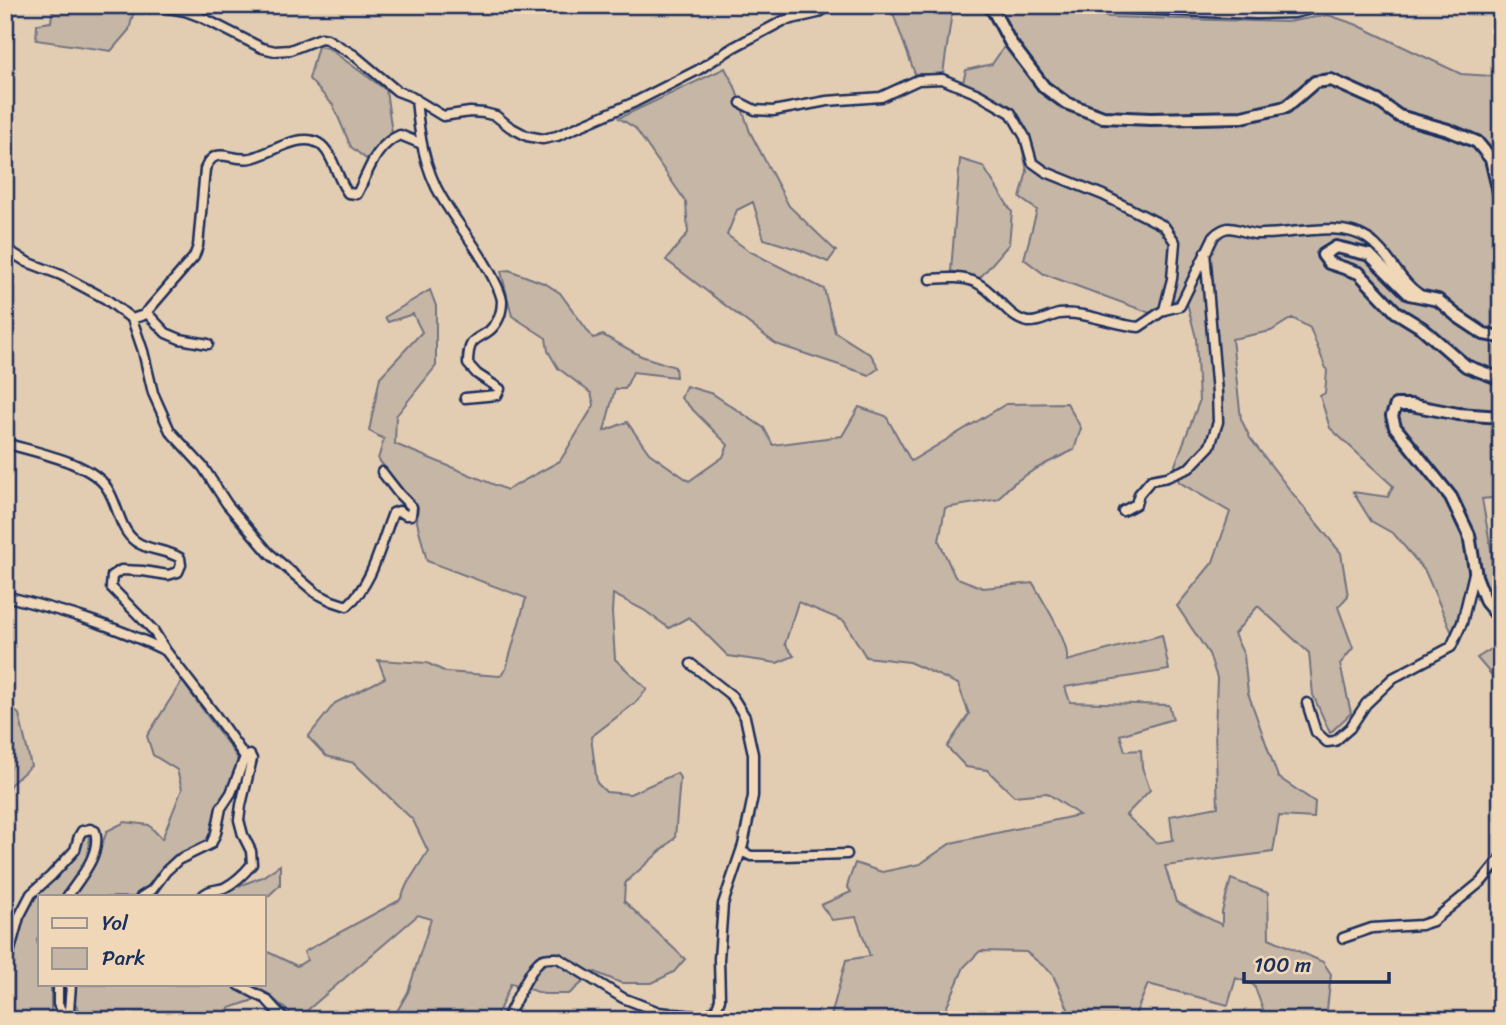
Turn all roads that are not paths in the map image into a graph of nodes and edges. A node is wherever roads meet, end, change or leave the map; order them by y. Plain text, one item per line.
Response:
1 (153, 5) edge
2 (831, 5) edge
3 (988, 5) edge
4 (1091, 5) edge
5 (1327, 5) edge
6 (416, 99) junction
7 (741, 103) dead end
8 (422, 144) junction
9 (1501, 201) edge
10 (5, 245) edge
11 (1205, 252) junction
12 (930, 279) dead end
13 (1424, 298) junction
14 (1164, 310) junction
15 (146, 312) junction
16 (132, 319) junction
17 (1501, 337) edge
18 (208, 344) dead end
19 (1501, 379) edge
20 (465, 398) dead end
21 (1501, 417) edge
22 (5, 443) edge
23 (382, 472) dead end
24 (1124, 510) dead end
25 (1475, 570) junction
26 (5, 596) edge
27 (1501, 621) edge
28 (166, 651) junction
29 (691, 664) dead end
30 (1307, 703) dead end
31 (245, 757) junction
32 (741, 850) junction
33 (847, 854) dead end
34 (1501, 858) edge
35 (68, 895) edge
36 (144, 895) edge
37 (204, 895) edge
38 (1343, 938) dead end
39 (5, 968) edge
40 (58, 986) edge
41 (71, 986) edge
42 (241, 986) edge
43 (66, 1020) edge
44 (72, 1020) edge
45 (285, 1020) edge
46 (506, 1020) edge

1 - 6 street
2 - 6 street
3 - 9 street
4 - 5 street
6 - 8 street
7 - 14 street
8 - 15 street
8 - 20 street
10 - 16 street
11 - 13 street
11 - 14 street
11 - 24 street
12 - 14 street
13 - 17 street
13 - 19 street
15 - 16 street
15 - 18 street
16 - 23 street
21 - 25 street
22 - 28 street
25 - 27 street
25 - 30 street
26 - 28 street
28 - 31 street
29 - 32 street
31 - 36 street
31 - 37 street
32 - 33 street
32 - 46 street
34 - 38 street
35 - 39 street
40 - 43 street
41 - 44 street
42 - 45 street

